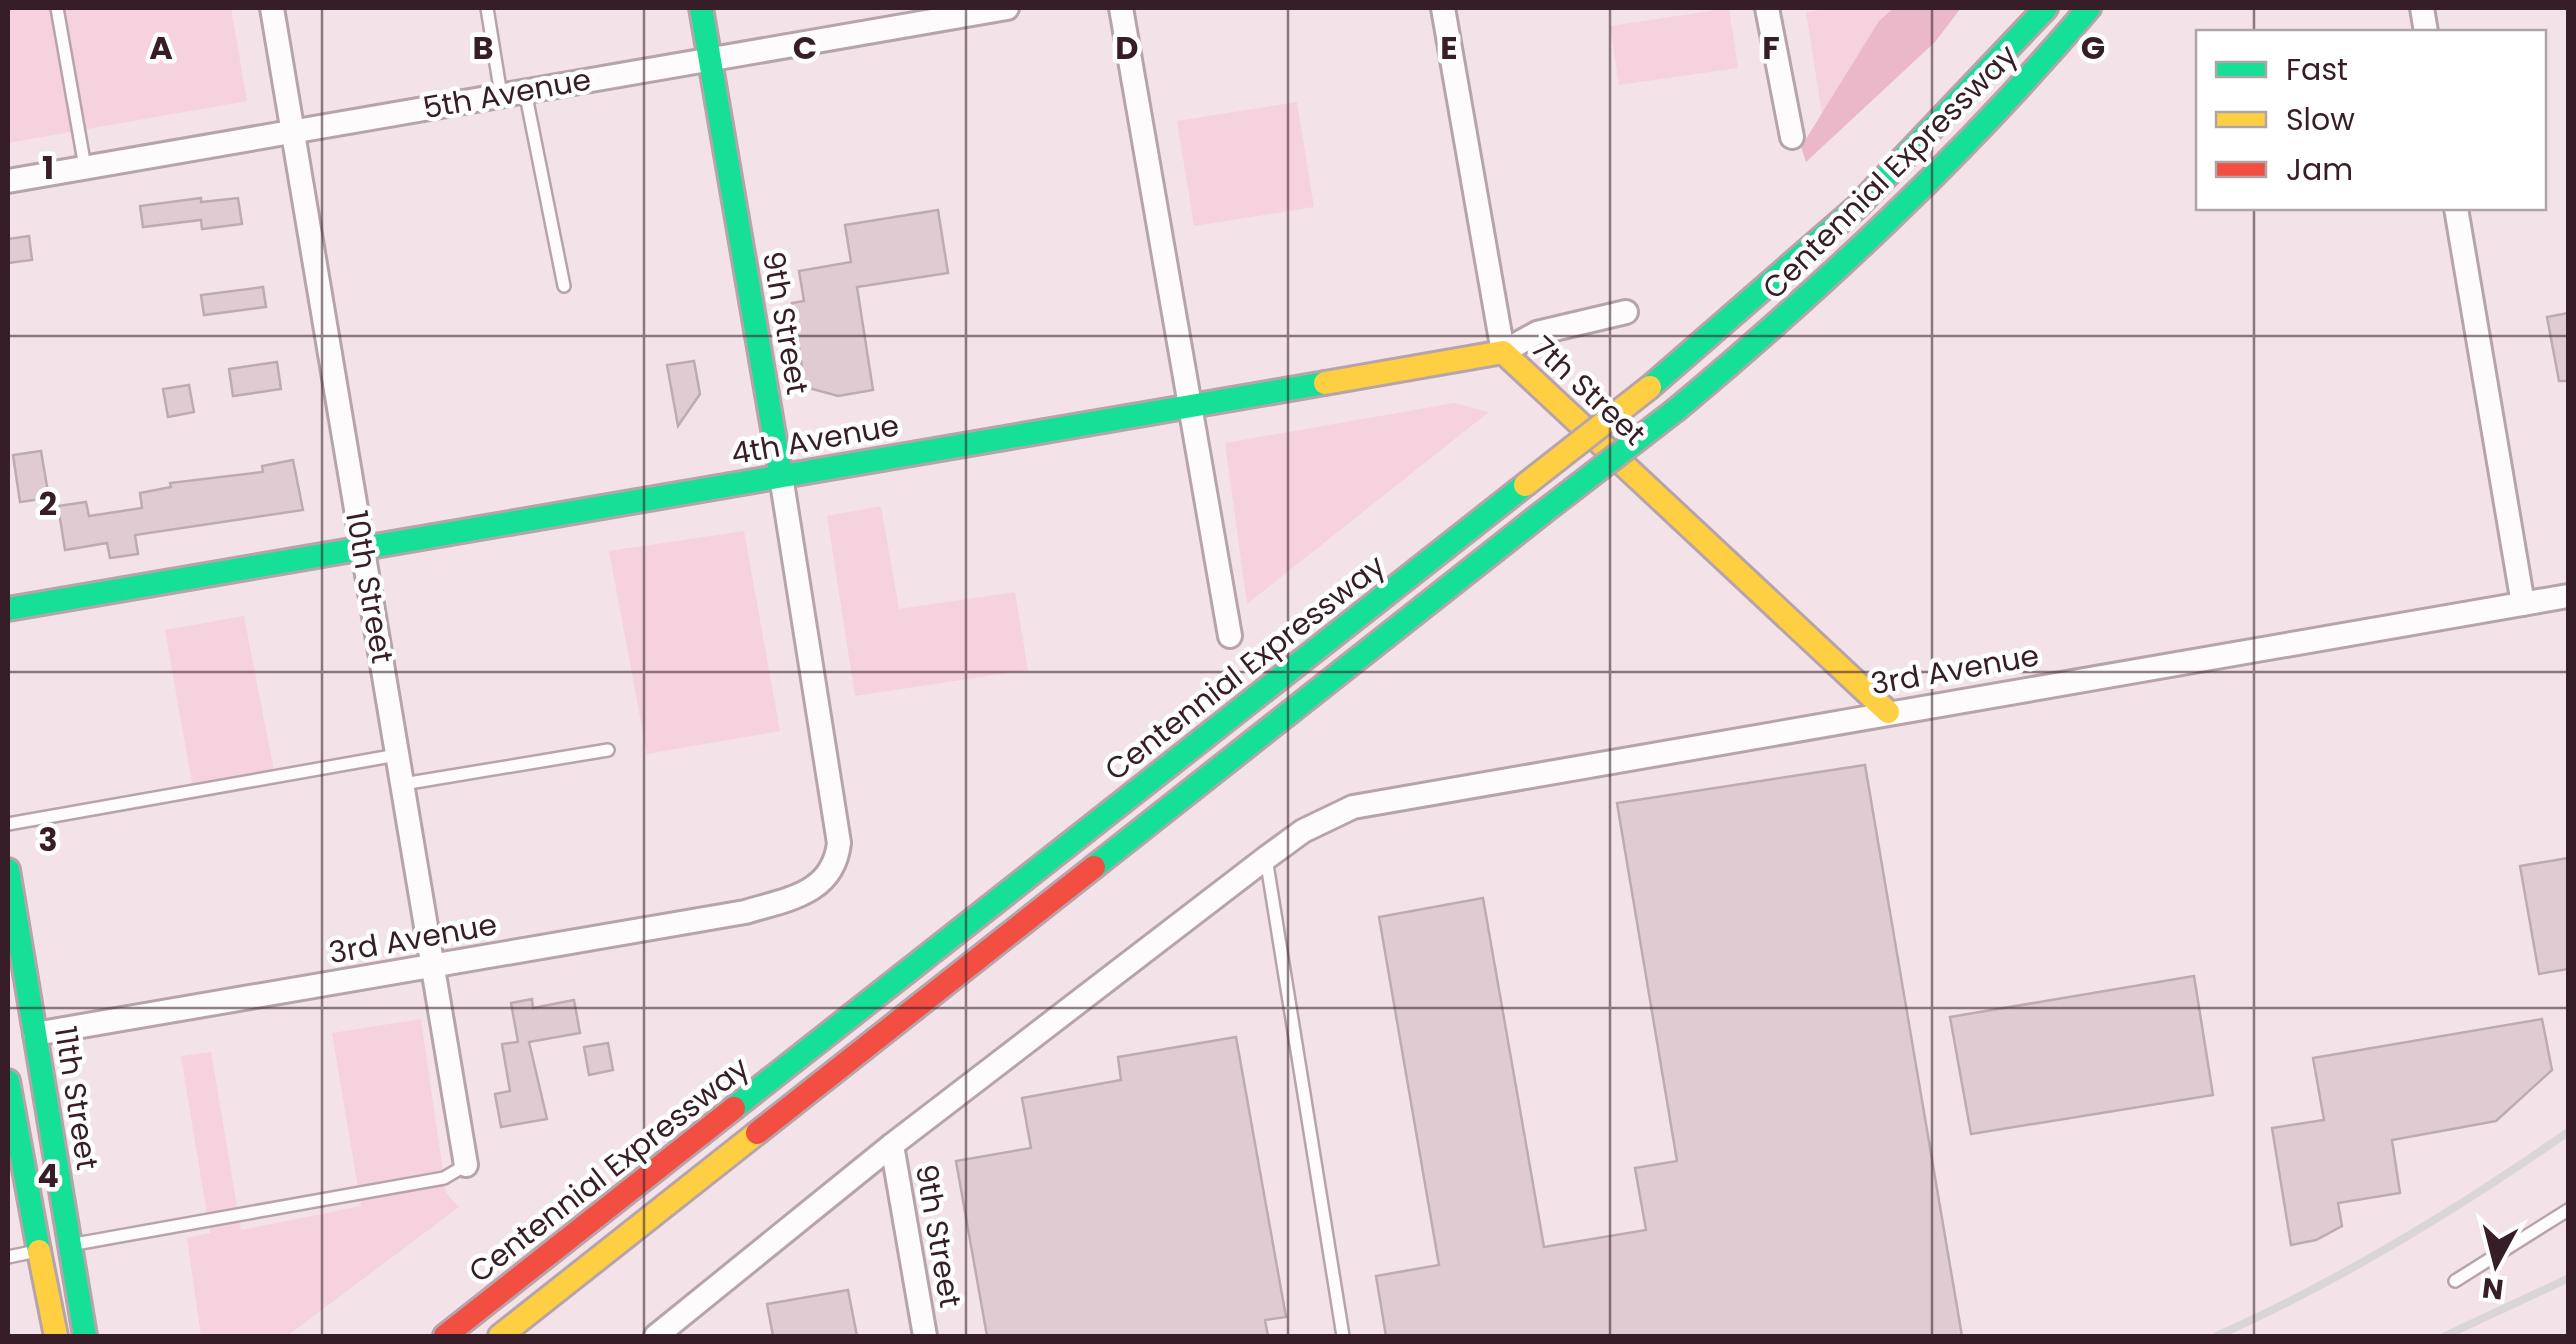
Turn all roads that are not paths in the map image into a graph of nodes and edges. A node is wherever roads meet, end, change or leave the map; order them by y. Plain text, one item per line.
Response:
1 (56, 8) edge
2 (272, 8) edge
3 (487, 8) edge
4 (700, 8) edge
5 (1007, 8) edge
6 (1122, 8) edge
7 (1443, 8) edge
8 (1767, 8) edge
9 (2046, 8) edge
10 (2089, 8) edge
11 (2110, 20) dead end
12 (710, 59) junction
13 (525, 91) junction
14 (501, 95) junction
15 (294, 130) junction
16 (1792, 138) dead end
17 (85, 167) junction
18 (1942, 170) junction
19 (8, 180) edge
20 (2456, 210) edge
21 (564, 286) dead end
22 (1626, 312) dead end
23 (1503, 352) junction
24 (1192, 404) junction
25 (781, 476) junction
26 (361, 549) junction
27 (2568, 596) edge
28 (2524, 604) junction
29 (8, 610) edge
30 (1230, 636) dead end
31 (1888, 712) junction
32 (608, 750) dead end
33 (399, 755) junction
34 (404, 784) junction
35 (8, 824) edge
36 (1266, 858) junction
37 (8, 870) edge
38 (825, 882) joint
39 (431, 966) junction
40 (35, 1034) junction
41 (8, 1039) edge
42 (8, 1081) edge
43 (892, 1146) junction
44 (466, 1165) joint
45 (2568, 1210) edge
46 (70, 1245) junction
47 (39, 1251) junction
48 (8, 1256) edge
49 (2455, 1282) dead end
50 (56, 1336) edge
51 (85, 1336) edge
52 (445, 1336) edge
53 (500, 1336) edge
54 (656, 1336) edge
55 (925, 1336) edge
56 (1343, 1336) edge

1 - 17 lane
2 - 15 street, 10th Street
3 - 14 lane
4 - 12 main road, 9th Street
5 - 12 street, 5th Avenue
6 - 24 street
7 - 23 street, 7th Street
8 - 16 street
9 - 52 main road, Centennial Expressway, bridge
10 - 18 main road, Centennial Expressway
11 - 18 main road
12 - 13 street, 5th Avenue
12 - 25 main road, 9th Street
13 - 14 street, 5th Avenue
13 - 21 lane
14 - 15 street, 5th Avenue
15 - 17 street, 5th Avenue
15 - 26 street, 10th Street
17 - 19 street, 5th Avenue
18 - 53 main road, Centennial Expressway, bridge
20 - 28 street
22 - 23 street, 4th Avenue
23 - 24 main road, 4th Avenue
23 - 31 main road, 7th Street
24 - 25 main road, 4th Avenue
24 - 30 street
25 - 26 main road, 4th Avenue
25 - 38 street, 9th Street
26 - 29 main road, 4th Avenue
26 - 33 street, 10th Street
27 - 28 street, 3rd Avenue
28 - 31 street, 3rd Avenue
31 - 36 street, 3rd Avenue
32 - 34 lane
33 - 34 street, 10th Street
33 - 35 lane
34 - 39 street, 10th Street
36 - 43 street, 3rd Avenue
36 - 56 lane
37 - 40 main road, 11th Street
38 - 39 street, 3rd Avenue
39 - 40 street, 3rd Avenue
39 - 44 street, 10th Street
40 - 41 main road, 3rd Avenue
40 - 46 main road, 11th Street
42 - 47 main road, 11th Street
43 - 54 street, 3rd Avenue
43 - 55 street, 9th Street
44 - 46 lane
45 - 49 lane
46 - 47 lane
46 - 51 main road, 11th Street
47 - 48 lane
47 - 50 main road, 11th Street

